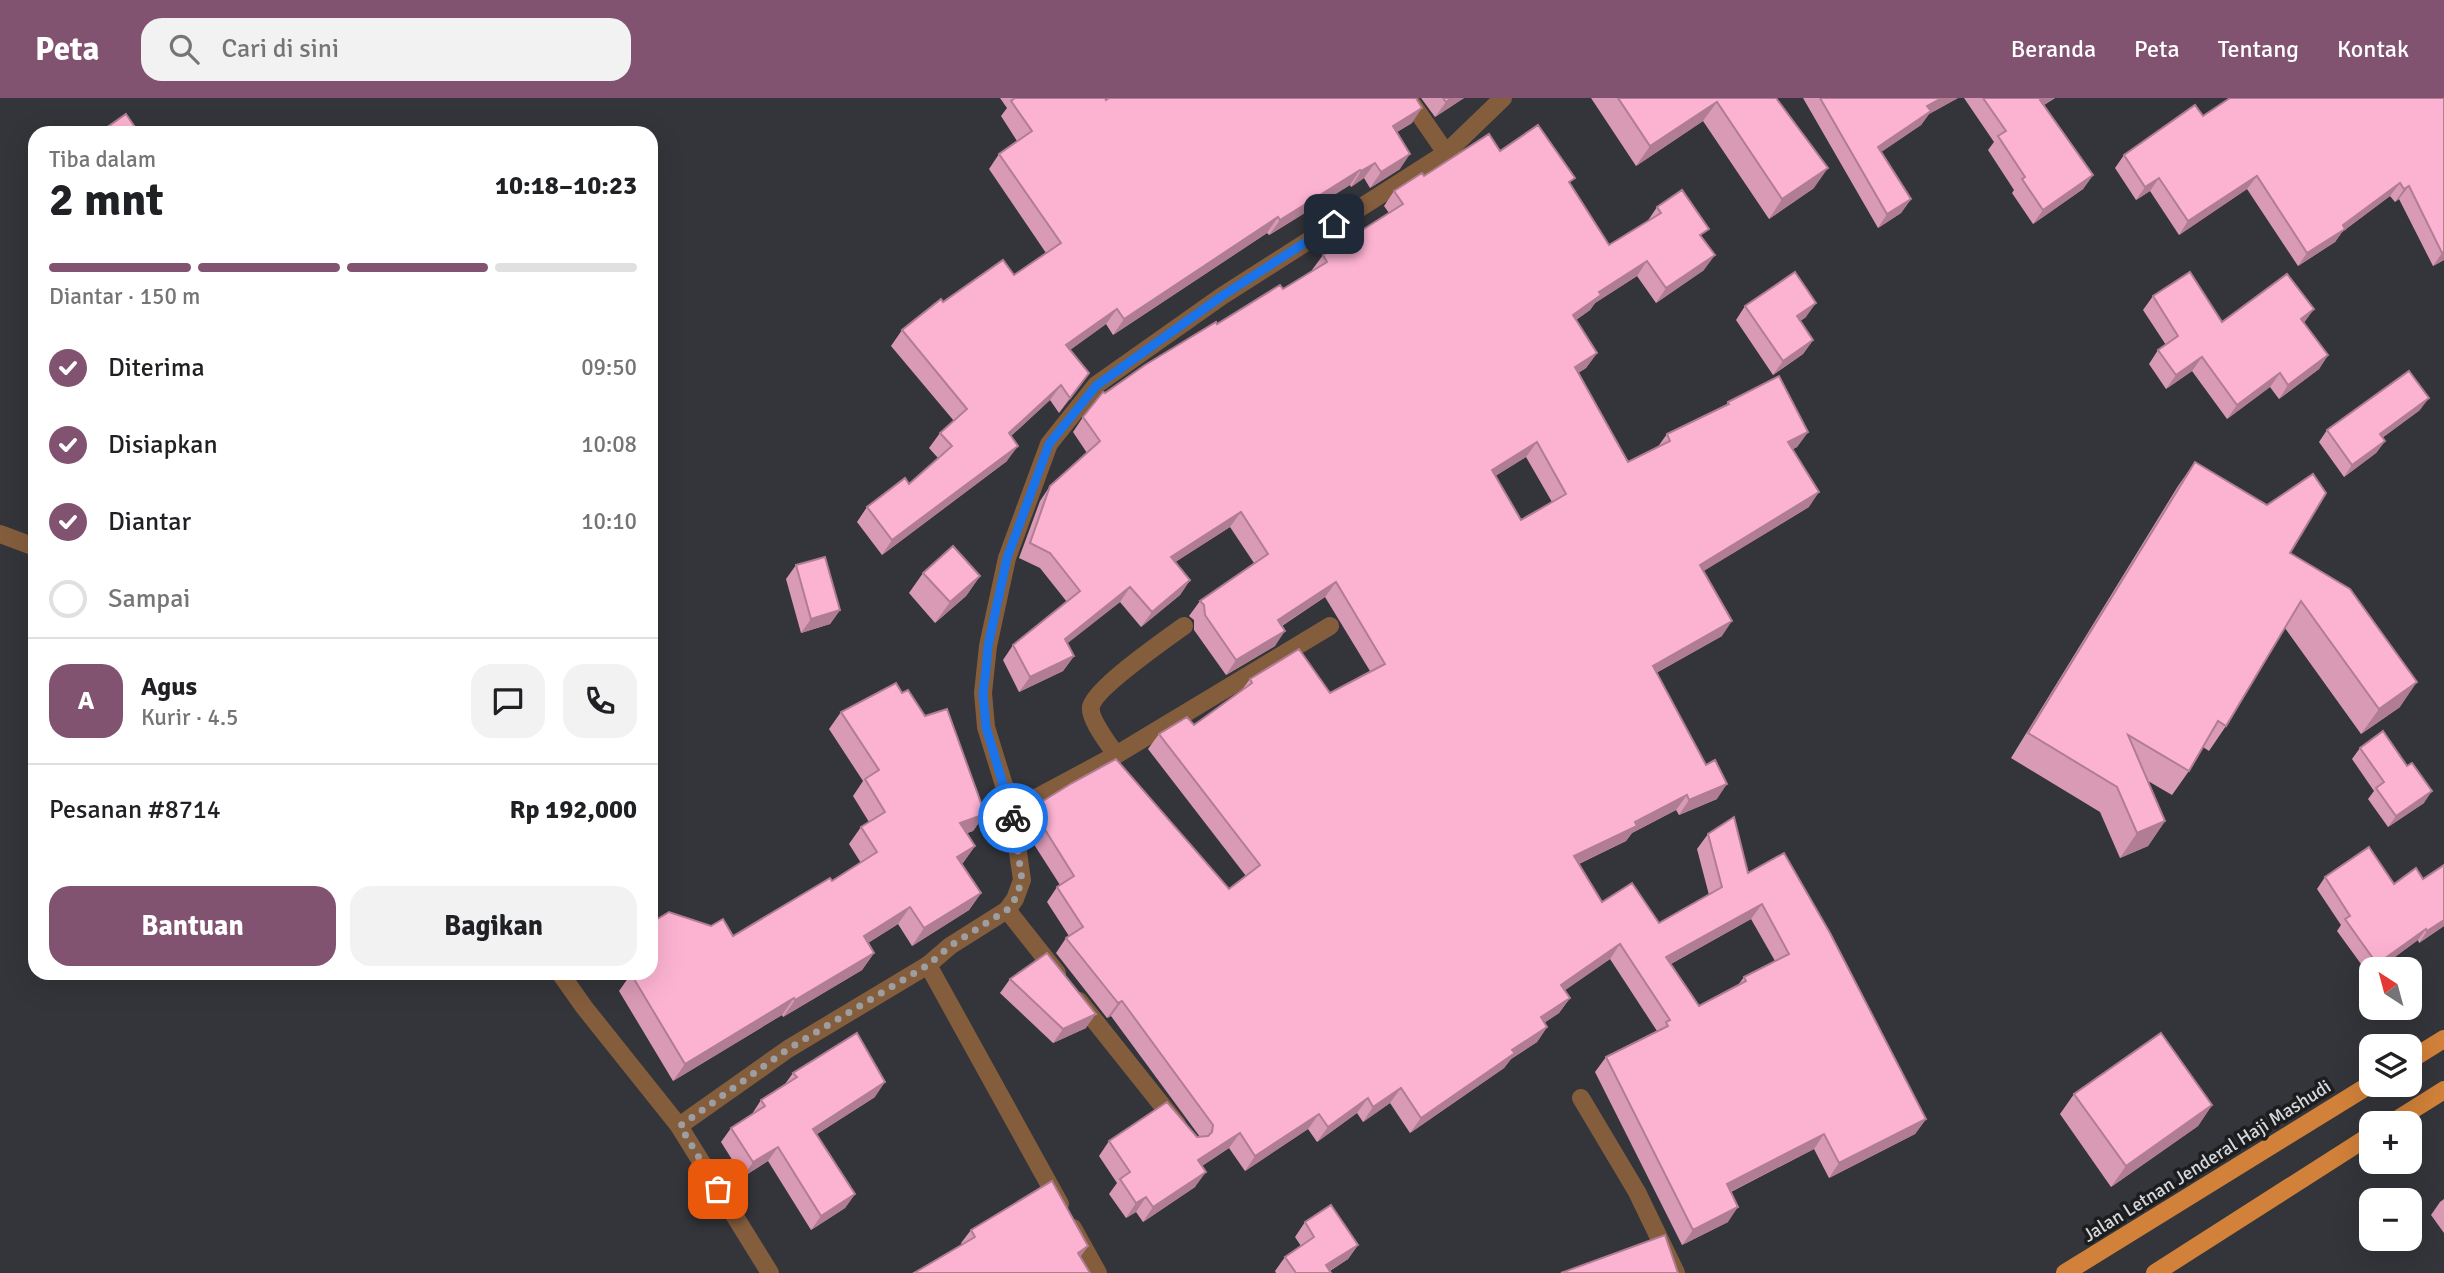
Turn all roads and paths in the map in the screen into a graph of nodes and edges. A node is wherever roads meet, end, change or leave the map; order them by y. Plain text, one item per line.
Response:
1 (1408, 98) edge
2 (1503, 98) edge
3 (1446, 153) junction
4 (0, 534) edge
5 (28, 544) edge
6 (1184, 626) dead end
7 (1330, 626) dead end
8 (1116, 755) junction
9 (1012, 811) junction
10 (1007, 910) junction
11 (928, 965) junction
12 (565, 980) edge
13 (2444, 1039) edge
14 (2422, 1053) edge
15 (2444, 1090) edge
16 (2359, 1091) edge
17 (1581, 1098) dead end
18 (2411, 1111) edge
19 (680, 1126) junction
20 (1191, 1142) edge
21 (2359, 1144) edge
22 (770, 1273) edge
23 (1098, 1273) edge
24 (1676, 1273) edge
25 (2064, 1273) edge
26 (2154, 1273) edge

1 - 3 street
2 - 3 street
3 - 9 street
4 - 5 street
6 - 8 street
7 - 8 street
8 - 9 street
9 - 10 street
10 - 11 street
10 - 20 street
11 - 19 street
11 - 23 street
12 - 19 street
13 - 14 main road
15 - 18 main road
16 - 25 main road, Jalan Letnan Jenderal Haji Mashudi
17 - 24 street
19 - 22 street
21 - 26 main road

